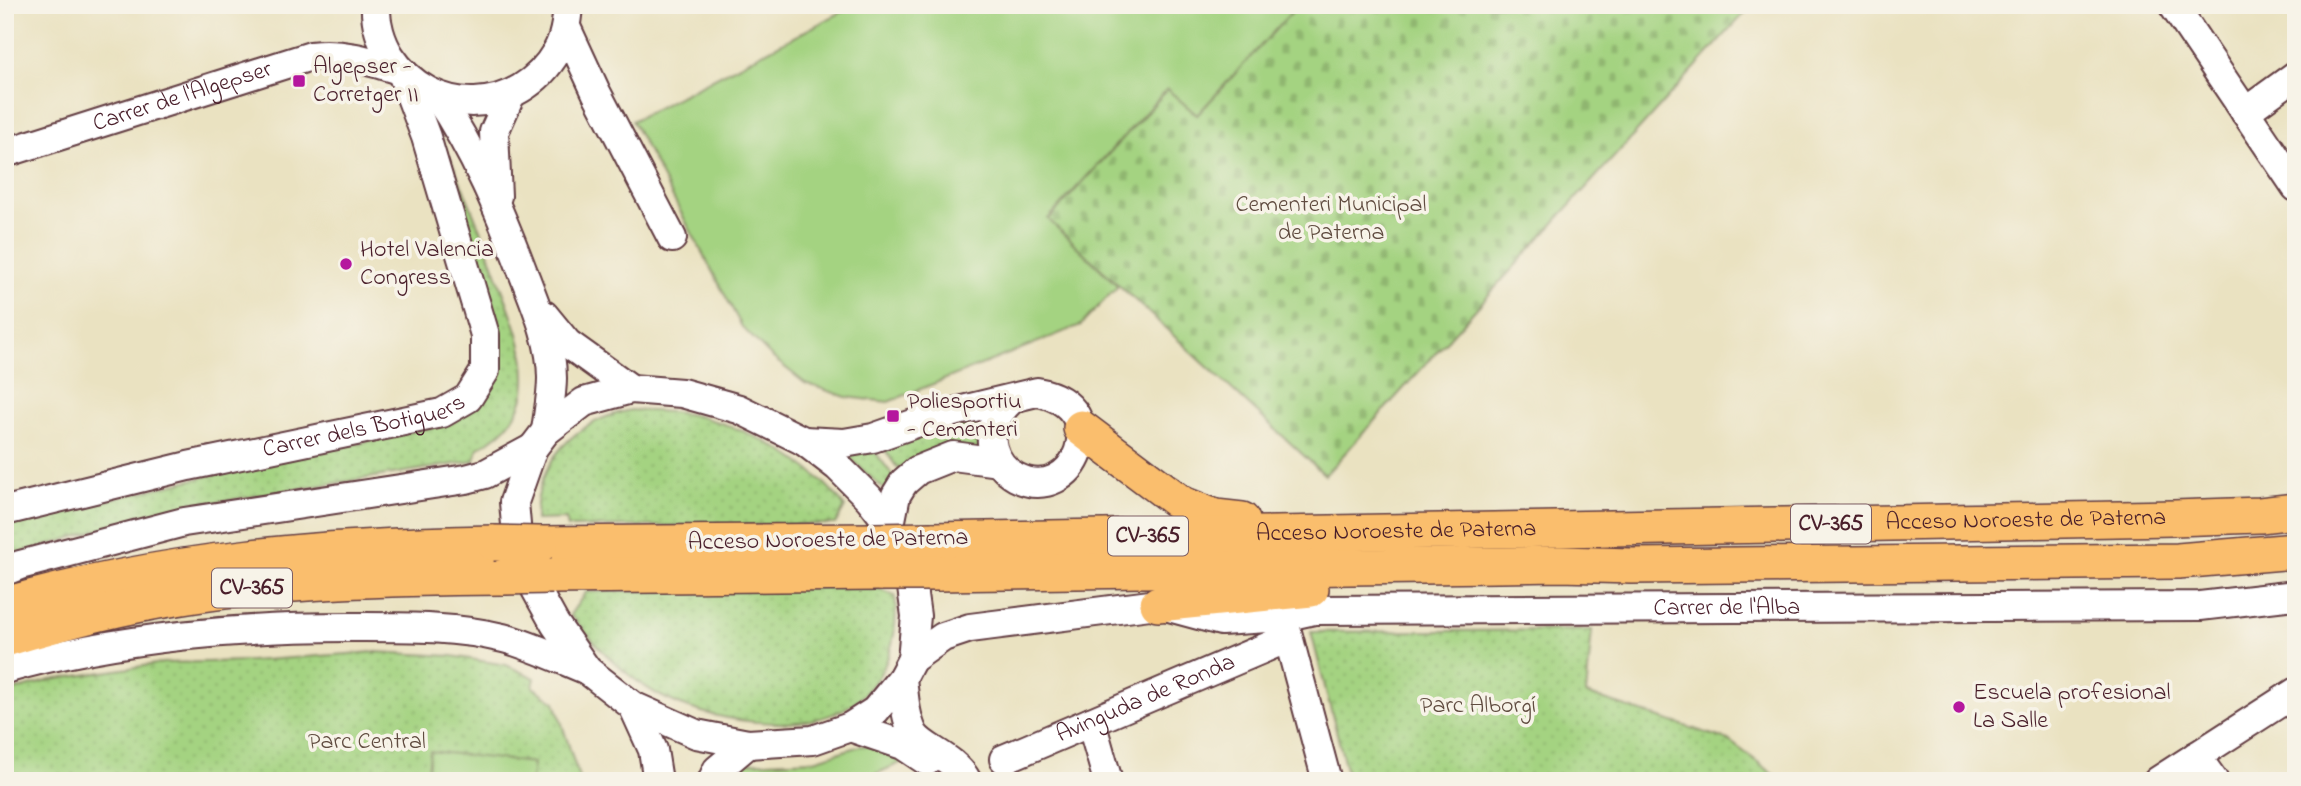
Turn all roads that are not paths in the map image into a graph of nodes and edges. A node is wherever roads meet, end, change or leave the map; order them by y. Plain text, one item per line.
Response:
1 (2173, 5) edge
2 (373, 7) edge
3 (567, 16) edge
4 (544, 70) junction
5 (401, 71) junction
6 (2296, 75) edge
7 (596, 92) junction
8 (511, 94) junction
9 (438, 96) junction
10 (2245, 113) junction
11 (5, 153) edge
12 (2296, 187) edge
13 (497, 205) junction
14 (672, 238) dead end
15 (534, 302) junction
16 (631, 389) junction
17 (1011, 400) junction
18 (1081, 428) junction
19 (540, 439) junction
20 (804, 441) junction
21 (999, 462) junction
22 (5, 511) edge
23 (2296, 511) edge
24 (1365, 533) junction
25 (882, 546) junction
26 (2296, 551) edge
27 (935, 556) junction
28 (546, 560) junction
29 (1631, 566) junction
30 (5, 571) edge
31 (2296, 595) edge
32 (1158, 604) junction
33 (5, 606) edge
34 (1285, 628) junction
35 (5, 639) edge
36 (907, 668) junction
37 (5, 670) edge
38 (587, 670) junction
39 (2296, 692) edge
40 (633, 706) junction
41 (1091, 722) junction
42 (850, 727) junction
43 (748, 744) junction
44 (2196, 756) junction
45 (1004, 759) dead end
46 (950, 778) edge
47 (658, 781) edge
48 (712, 781) edge
49 (1108, 781) edge
50 (1327, 781) edge
51 (2158, 781) edge
52 (2214, 781) edge

1 - 10 street
2 - 5 street, Carrer dels Botiguers
3 - 4 street
3 - 7 street
4 - 7 street
4 - 8 street
5 - 9 street
5 - 11 street, Carrer de l'Algepser
5 - 22 street, Carrer dels Botiguers
6 - 10 street
7 - 14 street
8 - 9 street
8 - 13 street
9 - 13 street
10 - 12 street
13 - 15 street
15 - 16 street
15 - 19 street
16 - 19 street
16 - 20 street
17 - 18 street
17 - 20 street
17 - 21 street
18 - 21 street
18 - 24 main road
19 - 30 street
19 - 38 street
20 - 25 street
21 - 25 street
23 - 24 main road, Acceso Noroeste de Paterna / CV-365
24 - 27 main road, Acceso Noroeste de Paterna / CV-365
25 - 27 main road, Acceso Noroeste de Paterna / CV-365, bridge
25 - 28 main road, Acceso Noroeste de Paterna / CV-365
25 - 36 street
26 - 29 main road, Acceso Noroeste de Paterna / CV-365
27 - 29 main road, Acceso Noroeste de Paterna / CV-365
28 - 33 main road, Acceso Noroeste de Paterna / CV-365, bridge
28 - 35 main road, Acceso Noroeste de Paterna / CV-365, bridge
29 - 32 main road
31 - 34 street, Carrer de l'Alba
32 - 34 street, Carrer de l'Alba
32 - 36 street
34 - 41 street, Avinguda de Ronda
34 - 50 street
36 - 42 street
36 - 46 street
37 - 38 street
38 - 40 street
39 - 44 street
40 - 43 street
40 - 47 street
41 - 45 street, Avinguda de Ronda
41 - 49 street
42 - 43 street
42 - 46 street
43 - 48 street
44 - 51 street
44 - 52 street

